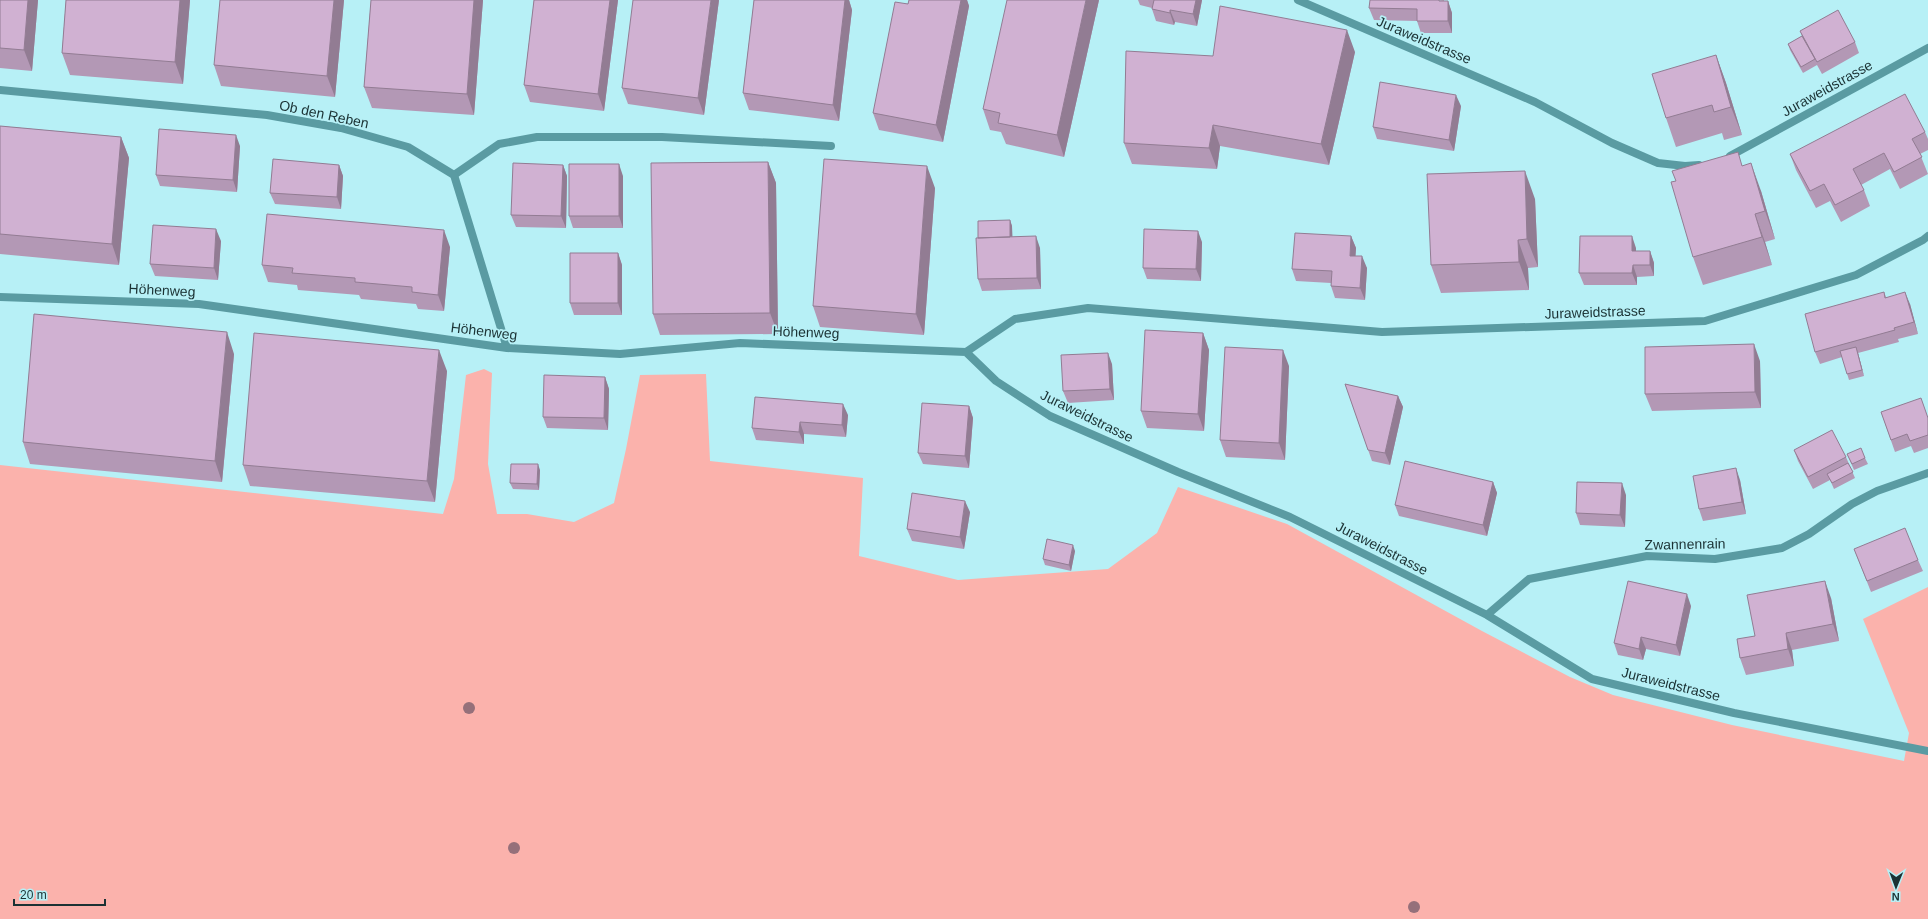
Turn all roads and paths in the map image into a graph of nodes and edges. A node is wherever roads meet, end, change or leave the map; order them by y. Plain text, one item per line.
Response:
1 (1298, 0) edge
2 (1928, 48) edge
3 (0, 90) edge
4 (831, 146) dead end
5 (1720, 160) edge
6 (1707, 164) edge
7 (454, 175) junction
8 (1928, 236) edge
9 (0, 297) edge
10 (507, 348) junction
11 (966, 352) junction
12 (1928, 473) edge
13 (1487, 615) junction
14 (1928, 751) edge

1 - 6 street, Juraweidstrasse
2 - 5 street, Juraweidstrasse
3 - 7 street, Ob den Reben
4 - 7 street
7 - 10 street
8 - 11 street, Juraweidstrasse
9 - 10 street, Höhenweg
10 - 11 street, Höhenweg
11 - 13 street, Juraweidstrasse
12 - 13 street, Zwannenrain
13 - 14 street, Juraweidstrasse

